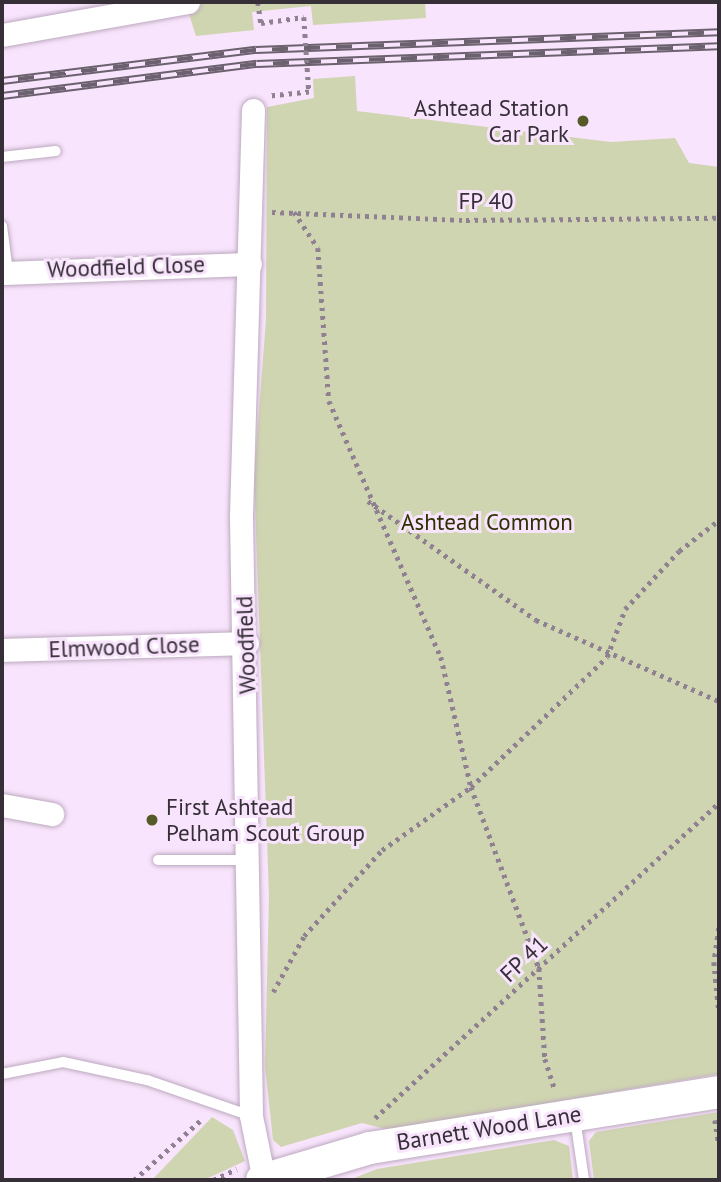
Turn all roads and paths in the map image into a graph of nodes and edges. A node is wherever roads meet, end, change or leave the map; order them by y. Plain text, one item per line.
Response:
1 (188, 2) edge
2 (258, 2) edge
3 (2, 35) edge
4 (262, 103) joint
5 (56, 151) dead end
6 (2, 157) edge
7 (294, 212) junction
8 (253, 213) junction
9 (719, 218) edge
10 (2, 226) edge
11 (250, 264) junction
12 (5, 272) edge
13 (367, 500) junction
14 (719, 520) edge
15 (247, 643) junction
16 (2, 650) edge
17 (607, 657) junction
18 (719, 701) edge
19 (471, 787) junction
20 (719, 803) edge
21 (2, 805) edge
22 (51, 814) dead end
23 (158, 860) dead end
24 (251, 860) junction
25 (719, 928) edge
26 (539, 968) junction
27 (719, 1012) edge
28 (253, 1014) junction
29 (2, 1074) edge
30 (719, 1092) edge
31 (212, 1106) junction
32 (251, 1116) junction
33 (575, 1116) junction
34 (370, 1148) junction
35 (134, 1180) edge
36 (263, 1180) edge
37 (584, 1180) edge

1 - 3 street
2 - 4 path, bridge
4 - 8 street, Woodfield
5 - 6 lane
7 - 8 path, FP 40
7 - 9 path, FP 40
7 - 13 path
8 - 11 street, Woodfield
10 - 12 lane
11 - 12 street, Woodfield Close
11 - 15 street, Woodfield
13 - 17 path
13 - 19 path
14 - 17 path
15 - 16 street, Elmwood Close
15 - 24 street, Woodfield
17 - 18 path
17 - 19 path
19 - 26 path
19 - 28 path
20 - 26 path, FP 41
21 - 22 street
23 - 24 lane
24 - 28 street, Woodfield
25 - 27 path
26 - 33 path
26 - 34 path, FP 41
28 - 32 street, Woodfield
29 - 31 lane
30 - 33 street, Barnett Wood Lane
31 - 32 lane
31 - 35 path
32 - 36 street, Woodfield
33 - 34 street, Barnett Wood Lane
33 - 37 lane
34 - 36 street, Barnett Wood Lane

